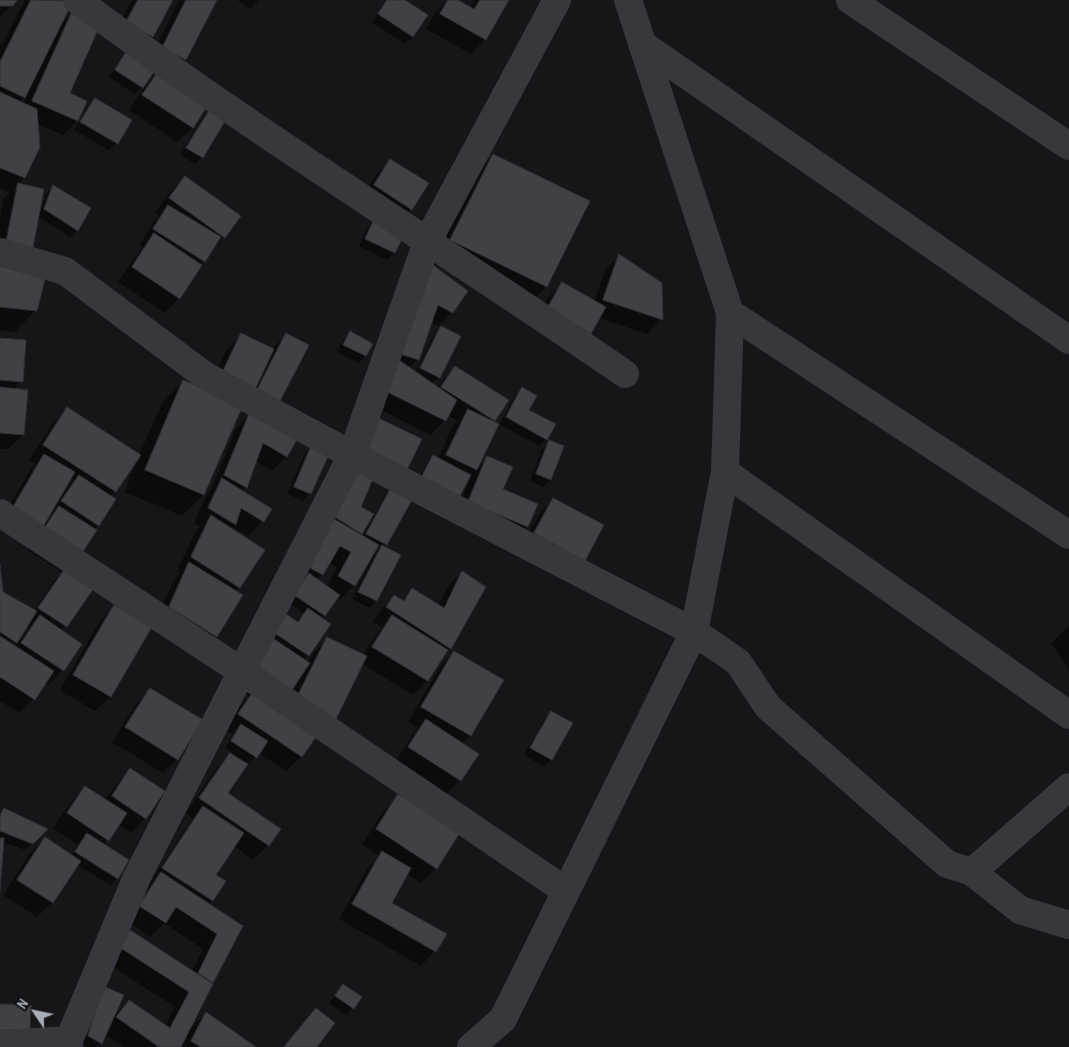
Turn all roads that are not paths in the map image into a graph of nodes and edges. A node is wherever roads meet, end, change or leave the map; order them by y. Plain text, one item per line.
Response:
1 (77, 0) edge
2 (557, 0) edge
3 (628, 0) edge
4 (850, 0) edge
5 (642, 44) junction
6 (1069, 146) edge
7 (427, 242) junction
8 (0, 252) edge
9 (730, 313) junction
10 (1069, 340) edge
11 (625, 374) dead end
12 (352, 455) junction
13 (725, 472) junction
14 (0, 513) edge
15 (1069, 536) edge
16 (694, 632) junction
17 (241, 671) junction
18 (1069, 715) edge
19 (1069, 787) edge
20 (972, 872) junction
21 (566, 890) junction
22 (1069, 925) edge
23 (0, 1044) edge
24 (69, 1044) edge
25 (471, 1047) edge

1 - 7 street
2 - 7 street
3 - 5 street
4 - 6 street
5 - 9 street
5 - 10 street
7 - 11 street
7 - 12 street
8 - 12 street
9 - 13 street
9 - 15 street
12 - 16 street
12 - 17 street
13 - 16 street
13 - 18 street
14 - 17 street
16 - 20 street
16 - 21 street
17 - 21 street
17 - 24 street
19 - 20 street
20 - 22 street
21 - 25 street
23 - 24 street

